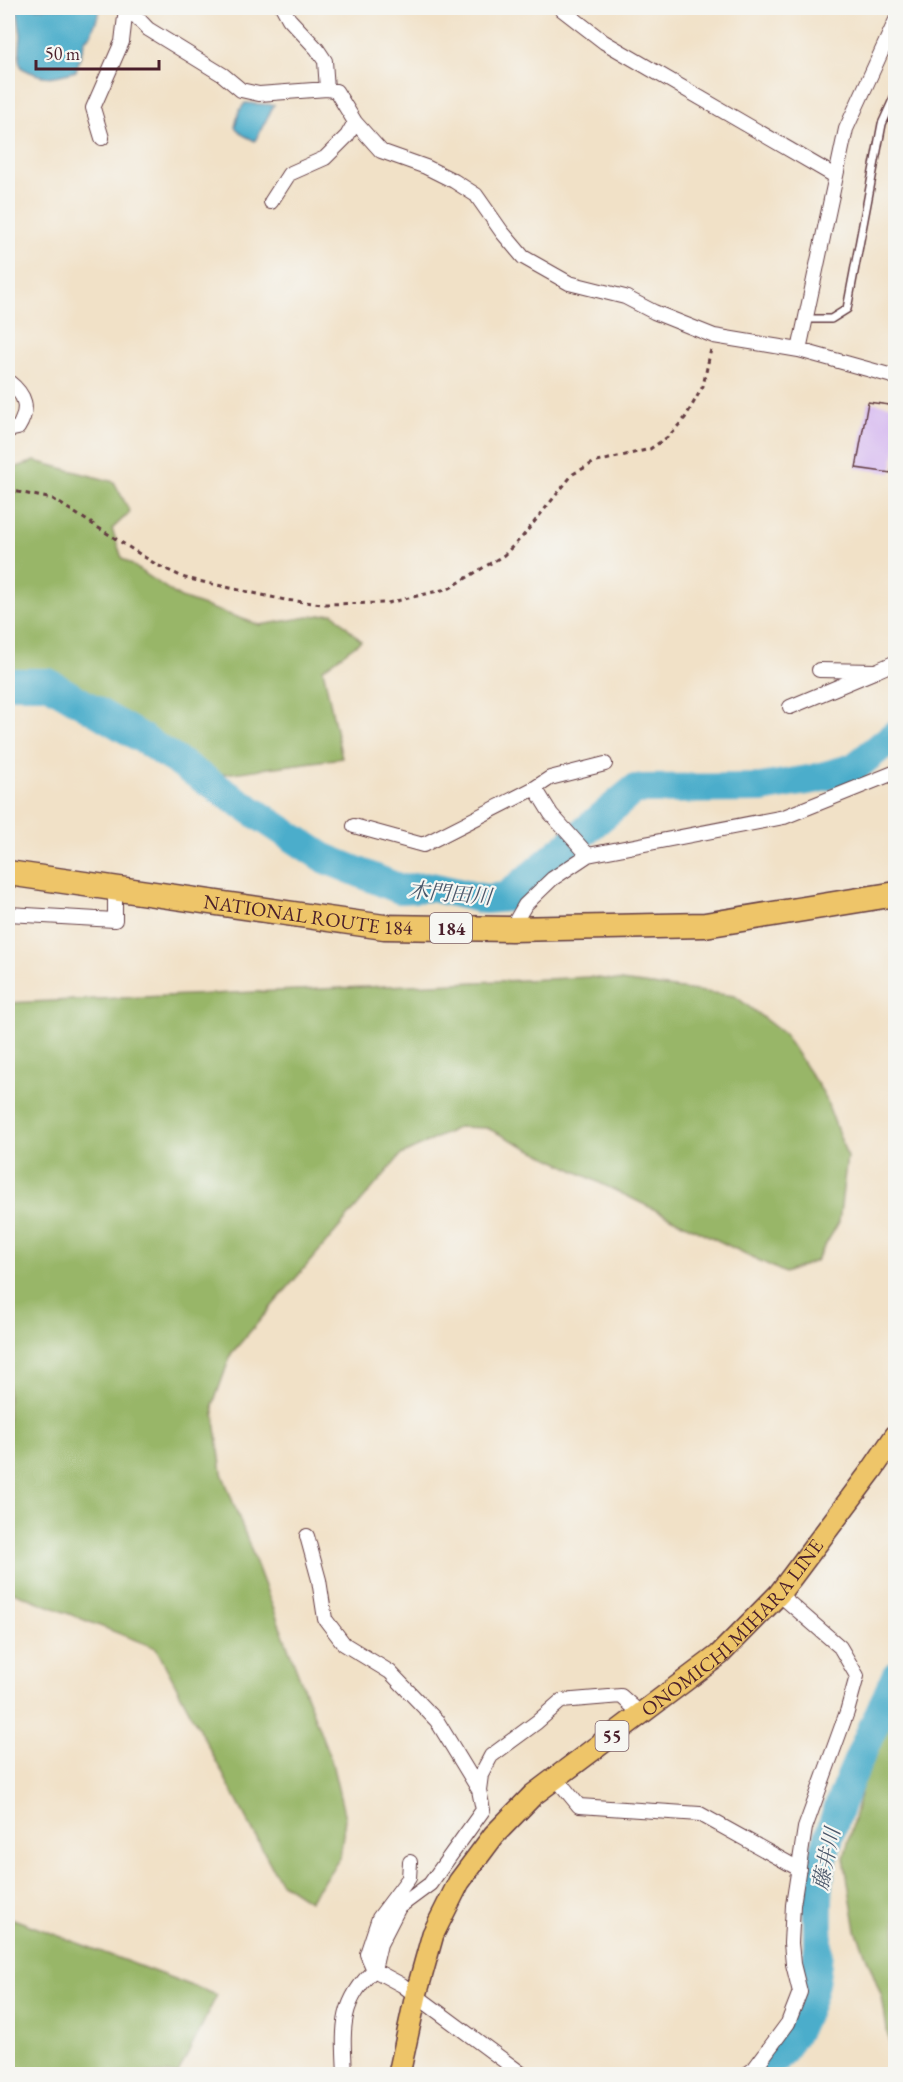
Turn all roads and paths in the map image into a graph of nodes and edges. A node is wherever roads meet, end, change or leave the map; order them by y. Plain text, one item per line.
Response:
1 (127, 8) edge
2 (283, 8) edge
3 (560, 8) edge
4 (896, 20) edge
5 (327, 89) junction
6 (896, 93) edge
7 (355, 122) junction
8 (102, 138) dead end
9 (835, 176) junction
10 (271, 202) dead end
11 (805, 319) junction
12 (714, 336) junction
13 (799, 350) junction
14 (896, 376) edge
15 (8, 381) edge
16 (8, 430) edge
17 (8, 490) edge
18 (896, 662) edge
19 (819, 670) dead end
20 (876, 671) junction
21 (790, 707) dead end
22 (605, 764) dead end
23 (896, 772) edge
24 (535, 788) junction
25 (354, 826) dead end
26 (588, 855) junction
27 (8, 873) edge
28 (115, 888) junction
29 (896, 894) edge
30 (8, 914) edge
31 (511, 929) junction
32 (896, 1435) edge
33 (307, 1536) dead end
34 (779, 1594) junction
35 (641, 1714) junction
36 (556, 1778) junction
37 (479, 1790) junction
38 (410, 1862) dead end
39 (799, 1869) junction
40 (374, 1970) junction
41 (416, 1995) junction
42 (345, 2074) edge
43 (399, 2074) edge
44 (522, 2074) edge
45 (747, 2074) edge

1 - 5 street
1 - 8 street
2 - 5 street
3 - 9 street
4 - 9 street
5 - 7 street
6 - 11 lane
7 - 10 street
7 - 12 street
9 - 11 street
11 - 13 street
12 - 13 street
12 - 17 path
13 - 14 street
15 - 16 street
18 - 20 street
19 - 20 street
20 - 21 street
22 - 24 street
23 - 26 street
24 - 25 street
24 - 26 street
26 - 31 street
27 - 28 highway, NATIONAL ROUTE 184 / 184
28 - 30 street
28 - 31 highway, NATIONAL ROUTE 184 / 184
29 - 31 highway, NATIONAL ROUTE 184 / 184
32 - 34 main road, ONOMICHI MIHARA LINE / 55
33 - 37 street
34 - 35 main road, ONOMICHI MIHARA LINE / 55
34 - 39 street
35 - 36 main road, ONOMICHI MIHARA LINE / 55
35 - 37 street
36 - 39 street
36 - 41 main road, ONOMICHI MIHARA LINE / 55
37 - 40 street
38 - 40 street
39 - 45 street
40 - 41 street
40 - 42 street
41 - 43 main road, ONOMICHI MIHARA LINE / 55
41 - 44 street

